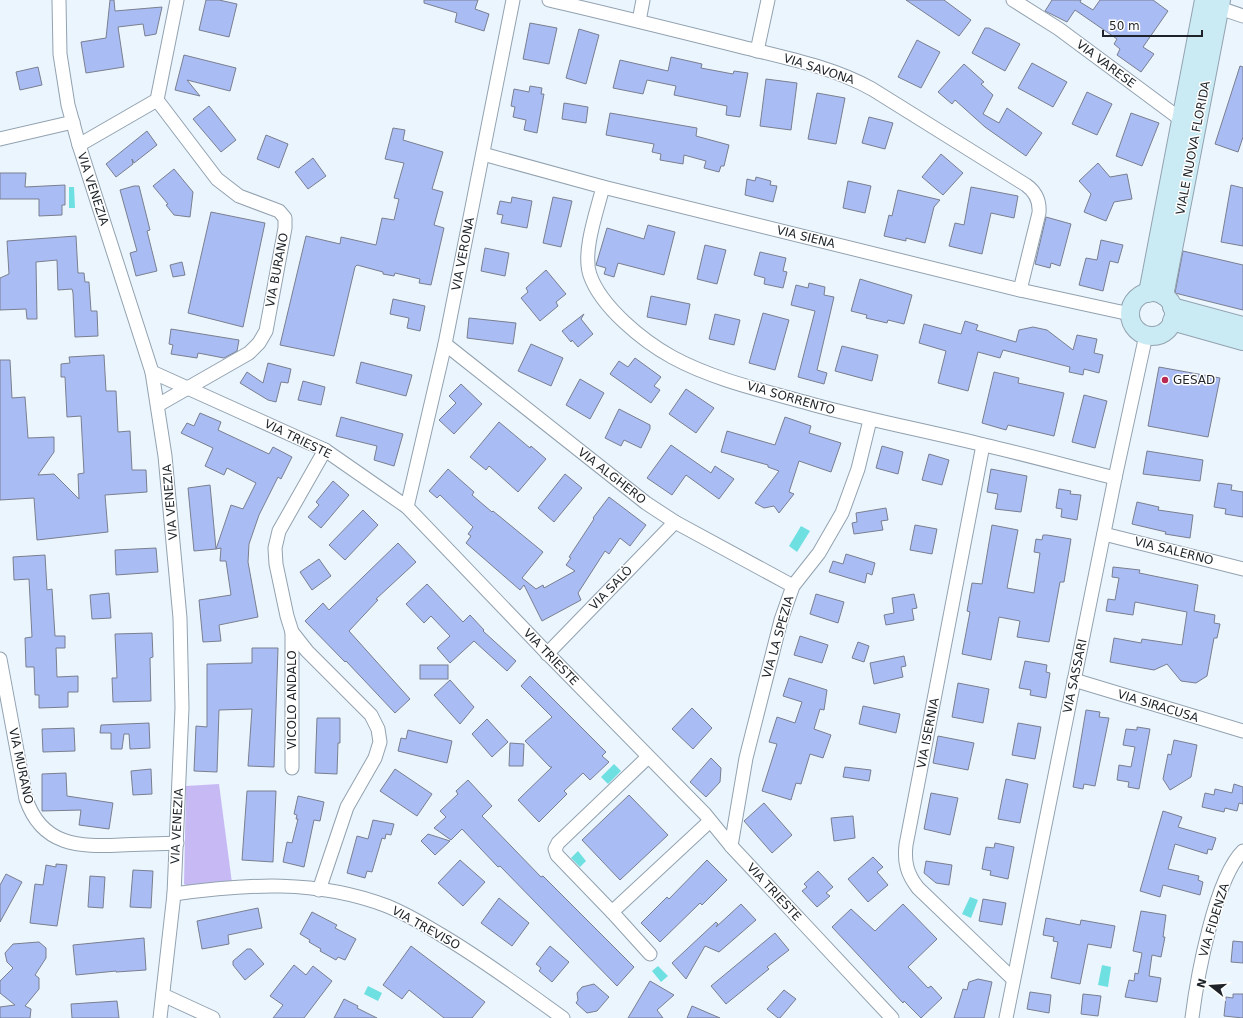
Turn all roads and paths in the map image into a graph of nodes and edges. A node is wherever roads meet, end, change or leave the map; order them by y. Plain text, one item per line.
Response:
1 (59, 0) edge
2 (178, 0) edge
3 (513, 0) edge
4 (550, 0) edge
5 (643, 0) edge
6 (768, 0) edge
7 (1013, 0) edge
8 (1212, 3) edge
9 (1243, 16) edge
10 (639, 21) junction
11 (757, 51) junction
12 (157, 100) junction
13 (1182, 120) junction
14 (73, 122) junction
15 (1197, 130) junction
16 (0, 140) edge
17 (79, 145) junction
18 (483, 154) junction
19 (603, 187) junction
20 (1020, 290) junction
21 (1164, 304) junction
22 (1130, 314) junction
23 (1243, 326) edge
24 (1146, 335) junction
25 (1243, 341) edge
26 (445, 344) junction
27 (152, 372) junction
28 (189, 388) junction
29 (158, 405) junction
30 (870, 420) junction
31 (984, 445) junction
32 (325, 450) junction
33 (1115, 478) junction
34 (407, 507) junction
35 (675, 522) junction
36 (1104, 534) junction
37 (1243, 569) edge
38 (794, 586) junction
39 (292, 632) junction
40 (547, 654) junction
41 (0, 659) edge
42 (1074, 680) junction
43 (1243, 731) edge
44 (648, 756) junction
45 (292, 768) dead end
46 (710, 821) junction
47 (176, 843) junction
48 (731, 846) junction
49 (1243, 851) edge
50 (319, 890) junction
51 (174, 894) junction
52 (612, 912) junction
53 (650, 954) dead end
54 (1014, 979) junction
55 (163, 995) junction
56 (160, 1018) edge
57 (213, 1018) edge
58 (563, 1018) edge
59 (892, 1018) edge
60 (1006, 1018) edge
61 (1192, 1018) edge

1 - 14 street, VIA VENEZIA
2 - 12 street
3 - 18 street, VIA VERONA
4 - 10 street, VIA SAVONA
5 - 10 street
6 - 11 street
7 - 13 street, VIA VARESE
8 - 9 street
8 - 13 street, VIALE NUOVA FLORIDA
8 - 15 street, VIALE NUOVA FLORIDA
10 - 11 street, VIA SAVONA
11 - 20 street, VIA SAVONA
12 - 17 street
12 - 28 street, VIA BURANO
13 - 15 street, VIA VARESE
13 - 21 street, VIALE NUOVA FLORIDA
14 - 16 street
14 - 17 street, VIA VENEZIA
15 - 21 street, VIALE NUOVA FLORIDA
17 - 27 street, VIA VENEZIA
18 - 19 street, VIA SIENA
18 - 26 street, VIA VERONA
19 - 20 street, VIA SIENA
19 - 30 street, VIA SORRENTO
20 - 22 street, VIA SIENA
21 - 22 street
21 - 23 street
21 - 24 street
21 - 25 street
22 - 24 street
24 - 33 street, VIA SASSARI
26 - 34 street, VIA VERONA
26 - 35 street, VIA ALGHERO
27 - 28 street, VIA TRIESTE
27 - 29 street, VIA VENEZIA
28 - 29 street, VIA BURANO
28 - 32 street, VIA TRIESTE
29 - 47 street, VIA VENEZIA
30 - 31 street, VIA SORRENTO
30 - 38 street, VIA LA SPEZIA
31 - 33 street, VIA SORRENTO
31 - 54 street, VIA ISERNIA
32 - 34 street, VIA TRIESTE
32 - 39 street
33 - 36 street, VIA SASSARI
34 - 40 street, VIA TRIESTE
35 - 38 street, VIA ALGHERO
35 - 40 street, VIA SALÒ
36 - 37 street, VIA SALERNO
36 - 42 street, VIA SASSARI
38 - 48 street, VIA LA SPEZIA
39 - 45 street, VICOLO ANDALO
39 - 50 street
40 - 44 street, VIA TRIESTE
41 - 47 street, VIA MURANO
42 - 43 street, VIA SIRACUSA
42 - 54 street, VIA SASSARI
44 - 46 street, VIA TRIESTE
44 - 52 street
46 - 48 street, VIA TRIESTE
46 - 52 street
47 - 51 street, VIA VENEZIA
48 - 59 street, VIA TRIESTE
49 - 61 street, VIA FIDENZA
50 - 51 street, VIA TREVISO
50 - 58 street, VIA TREVISO
51 - 55 street, VIA VENEZIA
52 - 53 street
54 - 60 street, VIA SASSARI
55 - 56 street, VIA VENEZIA
55 - 57 street

